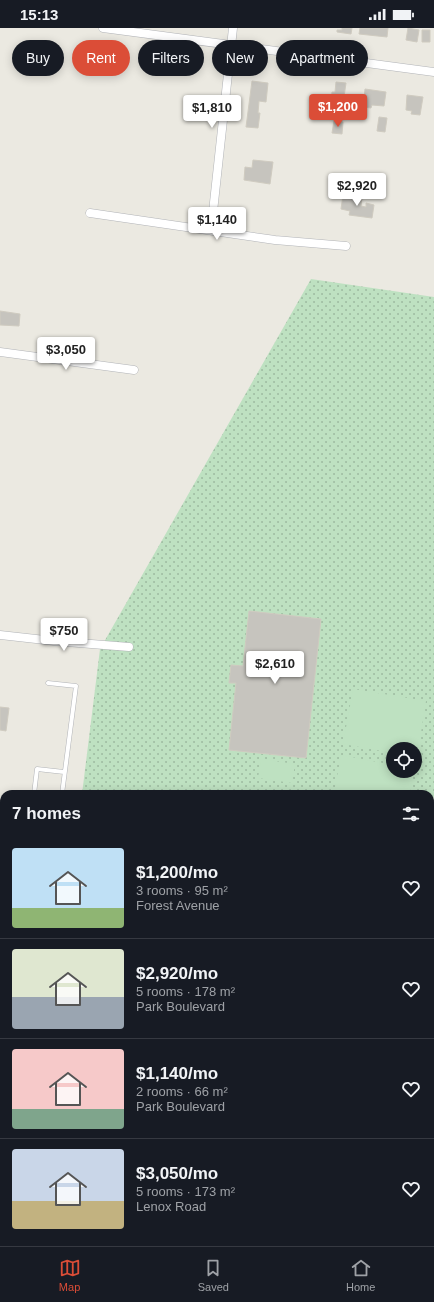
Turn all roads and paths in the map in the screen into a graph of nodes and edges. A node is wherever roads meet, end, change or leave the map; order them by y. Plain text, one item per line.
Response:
1 (103, 28) edge
2 (232, 28) edge
3 (231, 40) edge
4 (212, 43) edge
5 (268, 51) edge
6 (434, 72) edge
7 (227, 76) edge
8 (90, 213) dead end
9 (211, 230) junction
10 (346, 246) dead end
11 (0, 352) edge
12 (134, 370) dead end
13 (0, 634) edge
14 (130, 647) dead end
15 (48, 683) dead end
16 (64, 772) junction
17 (34, 790) edge
18 (62, 790) edge

1 - 4 street
2 - 3 street
5 - 6 street
7 - 9 street
8 - 9 street
9 - 10 street
11 - 12 street
13 - 14 street
15 - 16 lane
16 - 17 lane
16 - 18 lane

